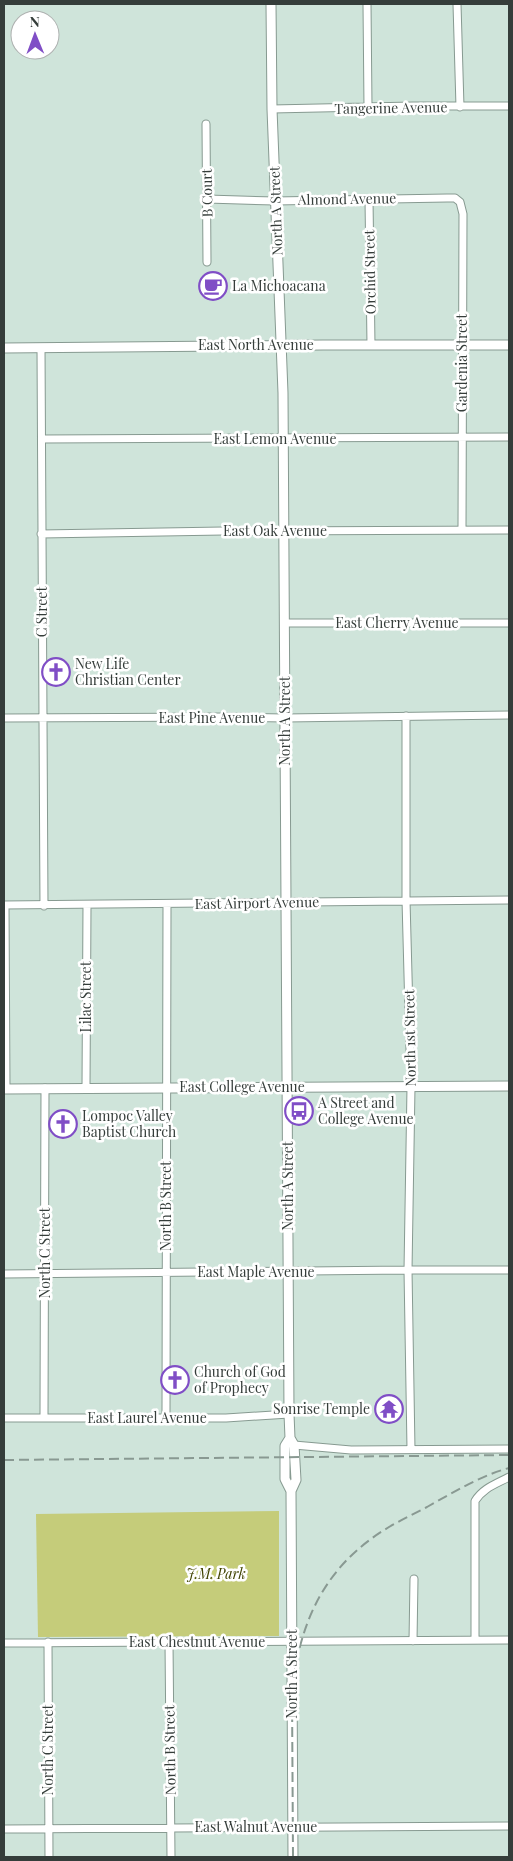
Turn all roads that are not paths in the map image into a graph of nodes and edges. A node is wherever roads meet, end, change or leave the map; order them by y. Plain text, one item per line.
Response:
1 (271, 4) edge
2 (367, 4) edge
3 (457, 4) edge
4 (460, 106) junction
5 (509, 106) edge
6 (368, 107) junction
7 (272, 109) junction
8 (206, 124) dead end
9 (207, 199) junction
10 (369, 199) junction
11 (458, 199) joint
12 (275, 201) junction
13 (207, 262) dead end
14 (281, 345) junction
15 (371, 345) junction
16 (462, 345) junction
17 (509, 345) edge
18 (4, 348) edge
19 (41, 348) junction
20 (462, 437) junction
21 (509, 437) edge
22 (42, 439) junction
23 (283, 439) junction
24 (462, 529) junction
25 (509, 530) edge
26 (284, 531) junction
27 (41, 534) junction
28 (284, 623) junction
29 (509, 623) edge
30 (509, 715) edge
31 (406, 716) junction
32 (4, 718) edge
33 (42, 718) junction
34 (285, 718) junction
35 (406, 900) junction
36 (509, 900) edge
37 (287, 903) junction
38 (166, 904) junction
39 (4, 905) edge
40 (86, 905) junction
41 (44, 906) junction
42 (287, 1086) junction
43 (509, 1086) edge
44 (166, 1087) junction
45 (411, 1087) junction
46 (45, 1088) junction
47 (86, 1088) junction
48 (5, 1089) edge
49 (408, 1270) junction
50 (509, 1270) edge
51 (289, 1271) junction
52 (166, 1273) junction
53 (4, 1274) edge
54 (45, 1274) junction
55 (289, 1414) junction
56 (44, 1417) junction
57 (4, 1418) edge
58 (166, 1418) junction
59 (292, 1442) junction
60 (509, 1448) edge
61 (410, 1449) junction
62 (509, 1477) edge
63 (414, 1578) dead end
64 (475, 1640) junction
65 (509, 1640) edge
66 (292, 1641) junction
67 (413, 1641) junction
68 (48, 1642) junction
69 (169, 1642) junction
70 (4, 1643) edge
71 (509, 1826) edge
72 (171, 1827) junction
73 (293, 1827) junction
74 (49, 1828) junction
75 (4, 1829) edge
76 (49, 1857) edge
77 (171, 1857) edge
78 (293, 1857) edge

1 - 7 street, North A Street
2 - 6 street
3 - 4 street
4 - 5 street, Tangerine Avenue
4 - 6 street, Tangerine Avenue
6 - 7 street, Tangerine Avenue
7 - 12 street, North A Street
8 - 9 street, B Court
9 - 12 street, Almond Avenue
9 - 13 street, B Court
10 - 11 street, Almond Avenue
10 - 12 street, Almond Avenue
10 - 15 street, Orchid Street
11 - 16 street, Gardenia Street
12 - 14 street, North A Street
14 - 15 street, East North Avenue
14 - 19 street, East North Avenue
14 - 23 street, North A Street
15 - 16 street, East North Avenue
16 - 17 street, East North Avenue
16 - 20 street, Gardenia Street
18 - 19 street, East North Avenue
19 - 22 street, C Street
20 - 21 street, East Lemon Avenue
20 - 23 street, East Lemon Avenue
20 - 24 street, Gardenia Street
22 - 23 street, East Lemon Avenue
22 - 27 street, C Street
23 - 26 street, North A Street
24 - 25 street, East Oak Avenue
24 - 26 street, East Oak Avenue
26 - 27 street, East Oak Avenue
26 - 28 street, North A Street
27 - 33 street, C Street
28 - 29 street, East Cherry Avenue
28 - 34 street, North A Street
30 - 31 street, East Pine Avenue
31 - 34 street, East Pine Avenue
31 - 35 street, North 1st Street
32 - 33 street, East Pine Avenue
33 - 34 street, East Pine Avenue
33 - 41 street, C Street
34 - 37 street, North A Street
35 - 36 street, East Airport Avenue
35 - 37 street, East Airport Avenue
35 - 45 street, North 1st Street
37 - 38 street, East Airport Avenue
37 - 42 street, North A Street
38 - 40 street, East Airport Avenue
38 - 44 street, North B Street
39 - 41 street, East Airport Avenue
39 - 48 street
40 - 41 street, East Airport Avenue
40 - 47 street, Lilac Street
42 - 44 street, East College Avenue
42 - 45 street, East College Avenue
42 - 51 street, North A Street
43 - 45 street, East College Avenue
44 - 47 street, East College Avenue
44 - 52 street, North B Street
45 - 49 street, North 1st Street
46 - 47 street, East College Avenue
46 - 48 street, East College Avenue
46 - 54 street, North C Street
49 - 50 street, East Maple Avenue
49 - 51 street, East Maple Avenue
49 - 61 street, North 1st Street
51 - 52 street, East Maple Avenue
51 - 55 street, North A Street
52 - 54 street, East Maple Avenue
52 - 58 street, North B Street
53 - 54 street, East Maple Avenue
54 - 56 street, North C Street
55 - 58 street, East Laurel Avenue
55 - 59 street, North A Street
56 - 57 street, East Laurel Avenue
56 - 58 street, East Laurel Avenue
59 - 61 street
59 - 66 street, North A Street
60 - 61 street
62 - 64 street
63 - 67 street
64 - 65 street, East Chestnut Avenue
64 - 67 street, East Chestnut Avenue
66 - 67 street, East Chestnut Avenue
66 - 69 street, East Chestnut Avenue
66 - 73 street, North A Street
68 - 69 street, East Chestnut Avenue
68 - 70 street, East Chestnut Avenue
68 - 74 street, North C Street
69 - 72 street, North B Street
71 - 73 street, East Walnut Avenue
72 - 73 street, East Walnut Avenue
72 - 74 street, East Walnut Avenue
72 - 77 street, North B Street
73 - 78 street, North A Street
74 - 75 street, East Walnut Avenue
74 - 76 street, North C Street

